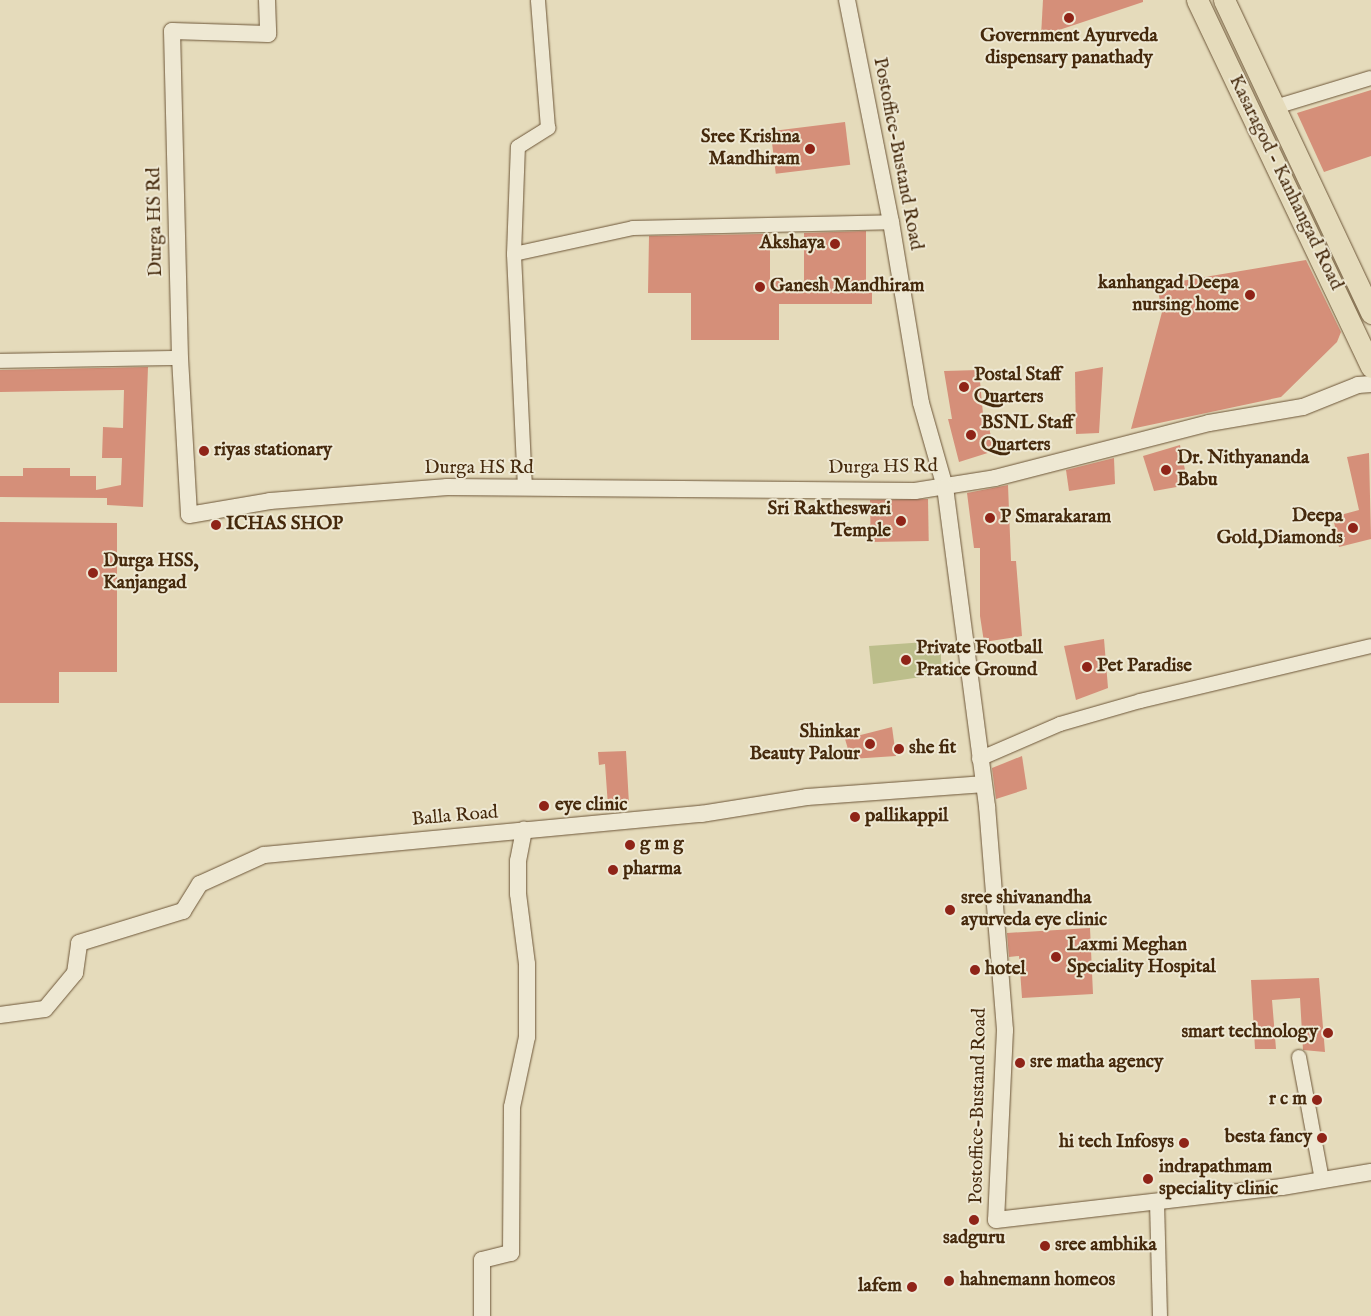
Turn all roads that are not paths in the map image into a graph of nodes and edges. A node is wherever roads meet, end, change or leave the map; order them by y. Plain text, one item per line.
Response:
1 (267, 0) edge
2 (538, 0) edge
3 (847, 0) edge
4 (1197, 0) edge
5 (1224, 0) edge
6 (1371, 78) edge
7 (1272, 108) junction
8 (891, 222) junction
9 (514, 254) junction
10 (1371, 313) edge
11 (180, 358) junction
12 (0, 361) edge
13 (1371, 367) edge
14 (1371, 384) edge
15 (945, 487) junction
16 (525, 488) junction
17 (1371, 646) edge
18 (979, 758) junction
19 (982, 784) junction
20 (524, 830) junction
21 (0, 1015) edge
22 (1299, 1057) dead end
23 (1371, 1172) edge
24 (1322, 1180) junction
25 (1157, 1202) junction
26 (482, 1316) edge
27 (1160, 1316) edge

1 - 11 street, Durga HS Rd
2 - 9 street
3 - 8 street, Postoffice-Bustand Road
4 - 13 main road, Kasaragod - Kanhangad Road
5 - 7 main road
6 - 7 street
7 - 10 main road
8 - 9 street
8 - 15 street, Postoffice-Bustand Road
9 - 16 street
11 - 12 street
11 - 16 street, Durga HS Rd
14 - 15 street, Durga HS Rd
15 - 16 street, Durga HS Rd
15 - 18 street, Postoffice-Bustand Road
17 - 18 street
18 - 19 street, Postoffice-Bustand Road
19 - 20 street, Balla Road
19 - 25 street, Postoffice-Bustand Road
20 - 21 street, Balla Road
20 - 26 street
22 - 24 street
23 - 24 street, Postoffice-Bustand Road
24 - 25 street, Postoffice-Bustand Road
25 - 27 street

